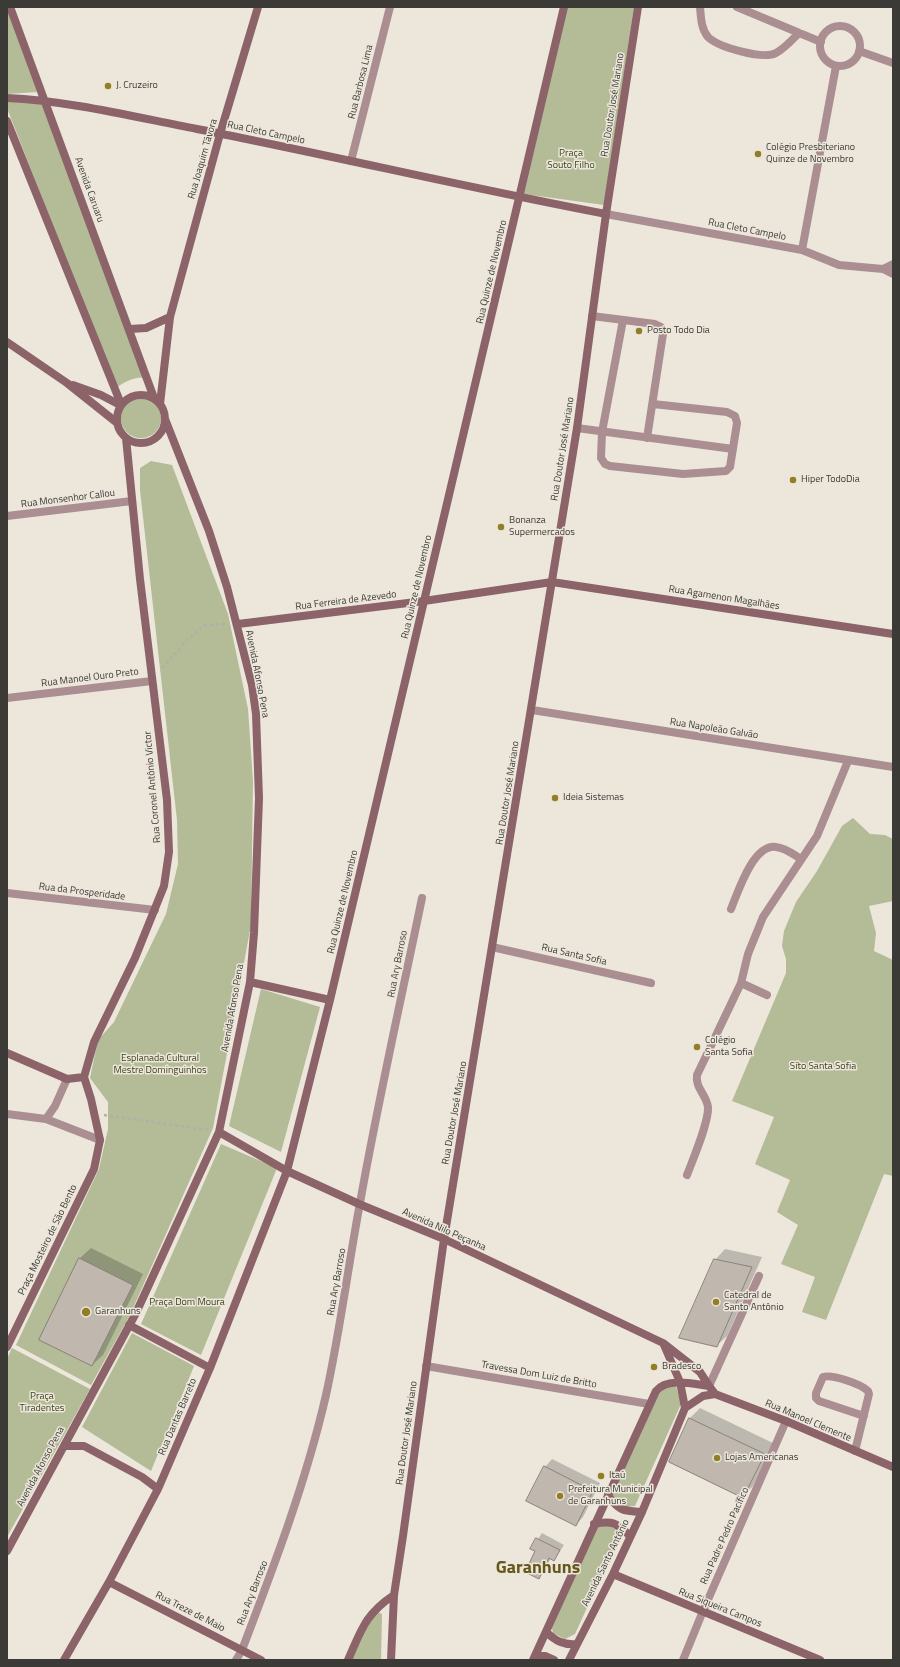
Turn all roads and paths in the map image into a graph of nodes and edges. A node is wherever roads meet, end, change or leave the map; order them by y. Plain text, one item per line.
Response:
1 (10, 7) edge
2 (258, 7) edge
3 (390, 7) edge
4 (564, 7) edge
5 (638, 7) edge
6 (700, 7) edge
7 (737, 7) edge
8 (799, 33) junction
9 (821, 42) junction
10 (859, 51) junction
11 (893, 63) edge
12 (836, 66) junction
13 (7, 98) edge
14 (45, 100) junction
15 (7, 121) edge
16 (220, 134) junction
17 (351, 161) junction
18 (520, 198) junction
19 (606, 214) junction
20 (802, 250) junction
21 (893, 264) edge
22 (882, 269) junction
23 (893, 274) edge
24 (592, 316) junction
25 (170, 317) junction
26 (623, 320) junction
27 (130, 329) junction
28 (7, 342) edge
29 (67, 383) junction
30 (157, 401) junction
31 (653, 404) junction
32 (121, 405) junction
33 (165, 419) junction
34 (116, 422) junction
35 (577, 428) junction
36 (602, 432) junction
37 (126, 438) junction
38 (646, 438) junction
39 (733, 449) junction
40 (132, 501) junction
41 (7, 516) edge
42 (552, 582) junction
43 (424, 601) junction
44 (223, 624) dead end
45 (238, 624) junction
46 (893, 634) edge
47 (152, 681) junction
48 (7, 698) edge
49 (532, 710) junction
50 (848, 761) junction
51 (893, 767) edge
52 (801, 860) junction
53 (7, 893) edge
54 (422, 898) dead end
55 (731, 909) dead end
56 (155, 910) junction
57 (492, 947) junction
58 (250, 982) junction
59 (651, 983) dead end
60 (741, 983) junction
61 (767, 995) dead end
62 (330, 1000) junction
63 (7, 1053) edge
64 (84, 1077) junction
65 (67, 1079) junction
66 (95, 1113) junction
67 (7, 1114) edge
68 (46, 1119) junction
69 (215, 1131) junction
70 (100, 1140) junction
71 (287, 1171) junction
72 (688, 1175) dead end
73 (359, 1204) junction
74 (444, 1239) junction
75 (759, 1276) dead end
76 (129, 1324) junction
77 (663, 1343) junction
78 (7, 1347) edge
79 (426, 1366) junction
80 (210, 1368) junction
81 (680, 1382) junction
82 (709, 1386) junction
83 (715, 1394) junction
84 (649, 1404) junction
85 (685, 1408) junction
86 (864, 1416) junction
87 (786, 1421) junction
88 (64, 1446) junction
89 (855, 1451) junction
90 (893, 1467) edge
91 (158, 1489) junction
92 (608, 1495) junction
93 (642, 1512) junction
94 (594, 1524) junction
95 (630, 1536) junction
96 (7, 1551) edge
97 (613, 1574) junction
98 (109, 1582) junction
99 (394, 1595) junction
100 (702, 1611) junction
101 (546, 1632) junction
102 (576, 1644) junction
103 (242, 1650) junction
104 (534, 1658) edge
105 (64, 1660) edge
106 (236, 1660) edge
107 (261, 1660) edge
108 (348, 1660) edge
109 (391, 1660) edge
110 (554, 1660) edge
111 (569, 1660) edge
112 (683, 1660) edge
113 (820, 1660) edge

1 - 14 main road, Avenida Caruaru
2 - 16 main road, Rua Joaquim Távora
3 - 17 street, Rua Barbosa Lima
4 - 18 main road, Rua Quinze de Novembro
5 - 19 main road, Rua Doutor José Mariano
6 - 8 street
7 - 8 street
8 - 9 street
9 - 10 street
9 - 12 street
10 - 11 street
10 - 12 street
12 - 20 street
13 - 14 main road, Rua Cleto Campelo
14 - 16 main road, Rua Cleto Campelo
14 - 27 main road, Avenida Caruaru
15 - 32 main road
16 - 17 main road, Rua Cleto Campelo
16 - 25 main road, Rua Joaquim Távora
17 - 18 main road, Rua Cleto Campelo
18 - 19 main road, Rua Cleto Campelo
18 - 43 main road, Rua Quinze de Novembro
19 - 20 street, Rua Cleto Campelo
19 - 24 main road, Rua Doutor José Mariano
20 - 22 street, Rua Cleto Campelo
21 - 22 street
22 - 23 street
24 - 26 street
24 - 35 main road, Rua Doutor José Mariano
25 - 27 main road
25 - 30 main road, Rua Joaquim Távora
26 - 31 street
26 - 36 street
27 - 30 main road, Avenida Caruaru
28 - 29 main road
29 - 32 main road
29 - 34 main road
30 - 32 main road
30 - 33 main road
31 - 38 street
31 - 39 street
32 - 34 main road
33 - 37 main road
33 - 45 main road, Avenida Afonso Pena
34 - 37 main road
35 - 36 street
35 - 42 main road, Rua Doutor José Mariano
36 - 38 street
36 - 39 street
37 - 40 main road, Rua Coronel Antônio Victor
38 - 39 street
40 - 41 street, Rua Monsenhor Callou
40 - 47 main road, Rua Coronel Antônio Victor
42 - 43 main road, Rua Ferreira de Azevedo
42 - 46 main road, Rua Agamenon Magalhães
42 - 49 main road, Rua Doutor José Mariano
43 - 45 main road, Rua Ferreira de Azevedo
43 - 62 main road, Rua Quinze de Novembro
44 - 47 path, Rua Manoel Ouro Preto
45 - 58 main road, Avenida Afonso Pena
47 - 48 street, Rua Manoel Ouro Preto
47 - 56 main road, Rua Coronel Antônio Victor
49 - 50 street, Rua Napoleão Galvão
49 - 57 main road, Rua Doutor José Mariano
50 - 51 street, Rua Napoleão Galvão
50 - 52 street
52 - 55 street
52 - 60 street
53 - 56 street, Rua da Prosperidade
54 - 73 street, Rua Ary Barroso
56 - 64 main road, Rua Coronel Antônio Victor
57 - 59 street, Rua Santa Sofia
57 - 74 main road, Rua Doutor José Mariano
58 - 62 main road
58 - 69 main road, Avenida Afonso Pena
60 - 61 street
60 - 72 street
62 - 71 main road, Rua Quinze de Novembro
63 - 65 main road
64 - 65 main road
64 - 66 main road
65 - 68 street
66 - 69 path
66 - 70 main road
67 - 68 street
68 - 70 street
69 - 71 main road, Avenida Nilo Peçanha
69 - 76 main road, Avenida Afonso Pena
70 - 78 main road, Praça Mosteiro de São Bento
71 - 73 main road, Avenida Nilo Peçanha
71 - 80 main road, Rua Dantas Barreto
73 - 74 main road, Avenida Nilo Peçanha
73 - 103 street, Rua Ary Barroso
74 - 77 main road, Avenida Nilo Peçanha
74 - 79 main road, Rua Doutor José Mariano
75 - 82 street
76 - 80 main road
76 - 88 main road, Avenida Afonso Pena
77 - 81 main road
77 - 82 main road, Avenida Nilo Peçanha
79 - 84 street, Travessa Dom Luiz de Britto
79 - 99 main road, Rua Doutor José Mariano
80 - 91 main road, Rua Dantas Barreto
81 - 82 main road
81 - 84 main road
81 - 85 main road
82 - 83 main road, Avenida Nilo Peçanha
83 - 85 main road
83 - 87 main road, Rua Manoel Clemente
84 - 92 main road
85 - 93 main road, Avenida Santo Antônio
86 - 86 street
86 - 89 street
87 - 89 main road, Rua Manoel Clemente
87 - 100 street, Rua Padre Pedro Pacífico
88 - 91 main road
88 - 96 main road, Avenida Afonso Pena
89 - 90 main road, Rua Manoel Clemente
91 - 98 main road, Rua Dantas Barreto
92 - 93 main road
92 - 94 main road
93 - 95 main road, Avenida Santo Antônio
94 - 95 main road
94 - 101 main road
95 - 97 main road, Avenida Santo Antônio
97 - 100 main road, Rua Siqueira Campos
97 - 102 main road, Avenida Santo Antônio
98 - 103 main road, Rua Treze de Maio
98 - 105 main road, Rua Dantas Barreto
99 - 108 main road
99 - 109 main road, Rua Doutor José Mariano
100 - 112 street, Rua Padre Pedro Pacífico
100 - 113 main road, Rua Siqueira Campos
101 - 102 main road
101 - 104 main road
102 - 111 main road, Avenida Santo Antônio
103 - 106 street, Rua Ary Barroso
103 - 107 main road, Rua Treze de Maio
104 - 110 main road

